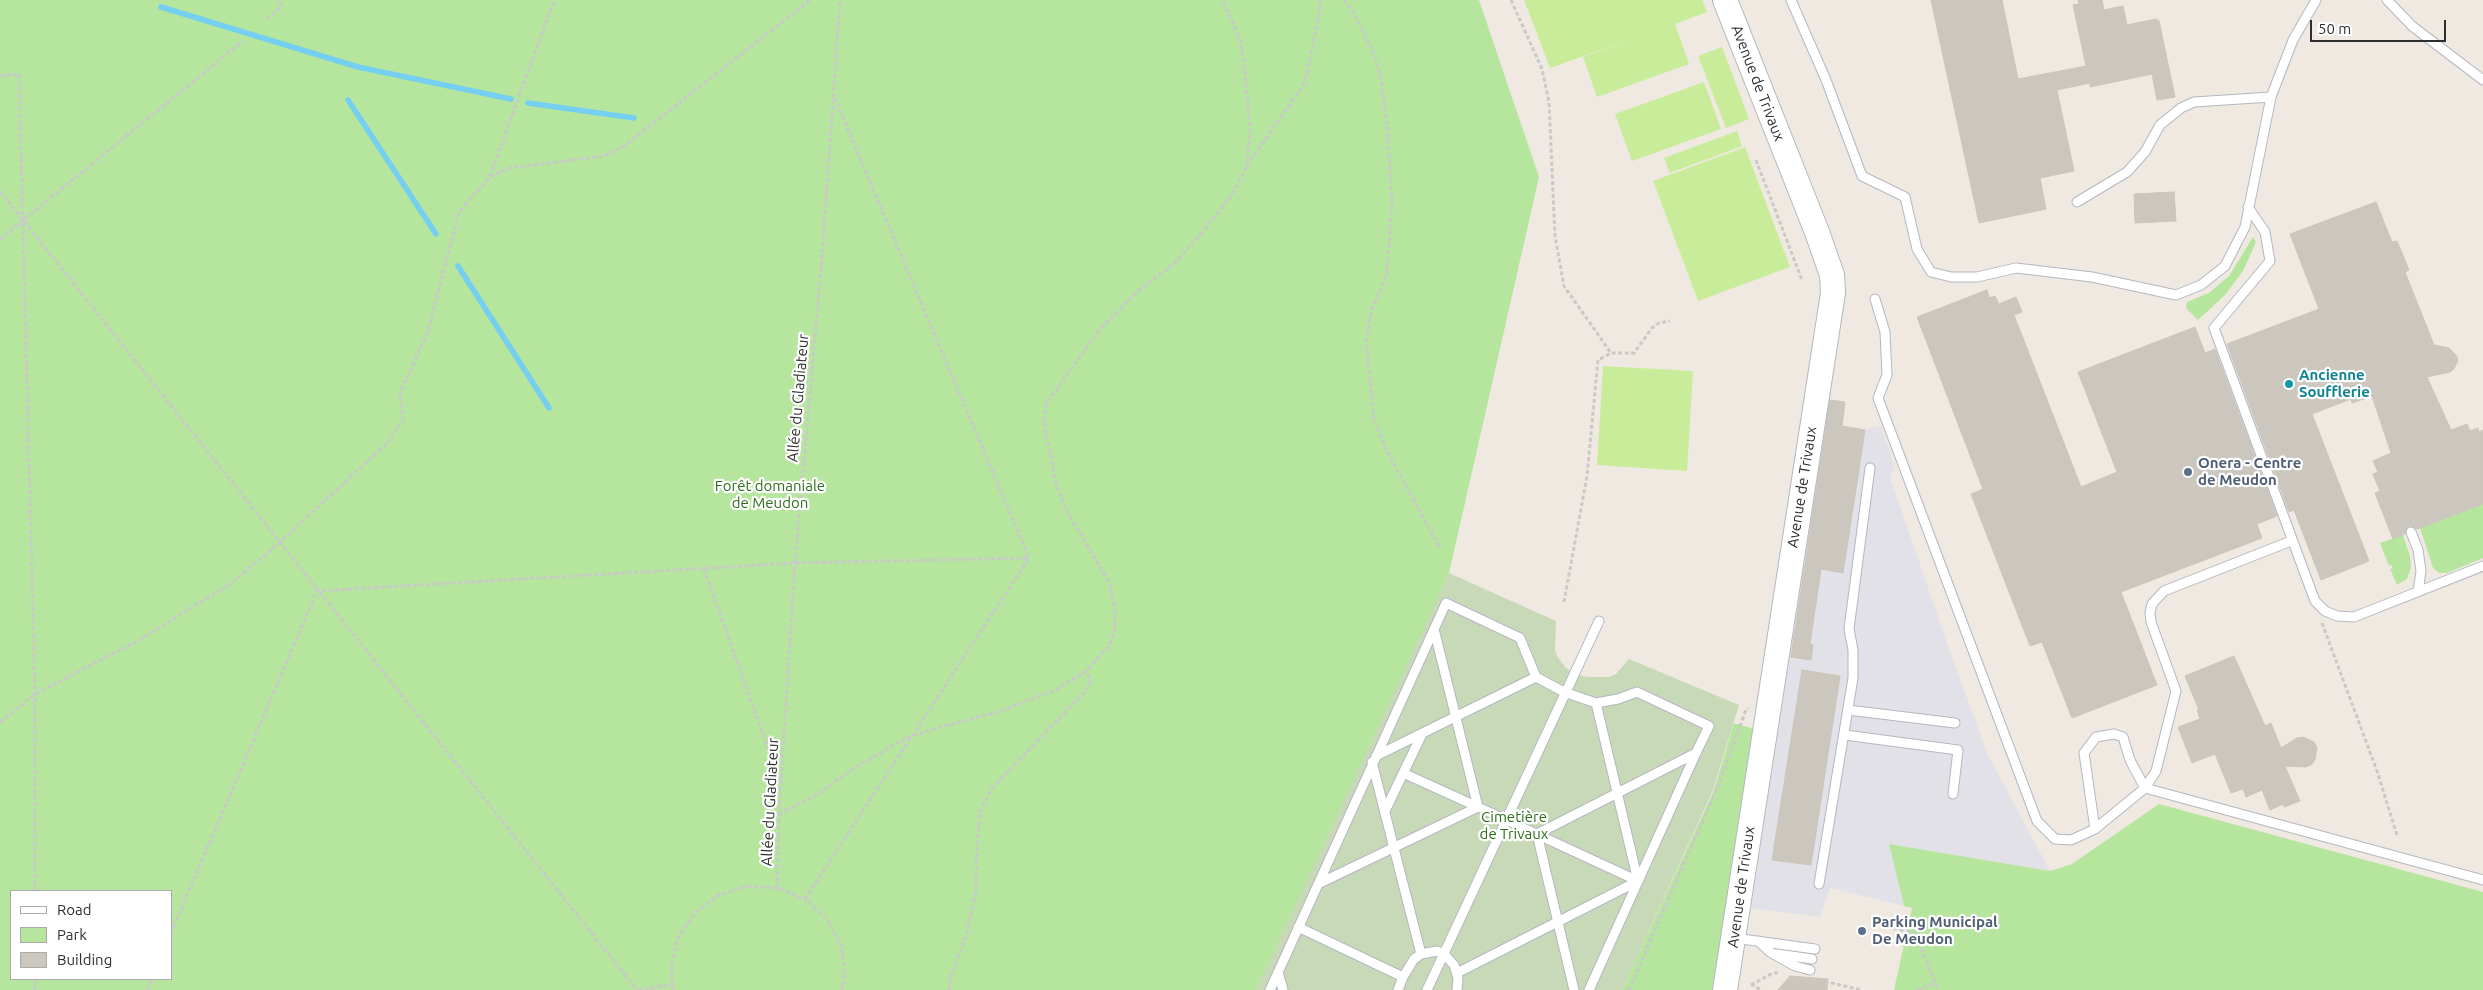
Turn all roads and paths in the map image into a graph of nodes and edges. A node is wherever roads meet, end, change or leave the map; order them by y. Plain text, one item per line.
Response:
1 (278, 0) edge
2 (556, 0) edge
3 (810, 0) edge
4 (840, 0) edge
5 (1222, 0) edge
6 (1321, 0) edge
7 (1344, 0) edge
8 (1511, 0) edge
9 (1725, 0) edge
10 (1791, 0) edge
11 (2316, 0) edge
12 (2387, 0) edge
13 (267, 19) dead end
14 (243, 41) dead end
15 (0, 76) edge
16 (2483, 80) edge
17 (833, 94) junction
18 (2271, 97) junction
19 (1756, 160) dead end
20 (1247, 166) junction
21 (490, 177) junction
22 (0, 191) edge
23 (2077, 202) dead end
24 (2248, 207) junction
25 (23, 220) junction
26 (0, 239) edge
27 (1802, 280) dead end
28 (1875, 299) dead end
29 (1670, 321) dead end
30 (1611, 353) junction
31 (1870, 468) dead end
32 (2411, 532) dead end
33 (2292, 540) junction
34 (280, 543) junction
35 (1440, 548) dead end
36 (1029, 558) junction
37 (795, 563) junction
38 (2483, 566) edge
39 (704, 569) junction
40 (317, 590) junction
41 (2418, 592) junction
42 (1564, 602) dead end
43 (2325, 611) junction
44 (1599, 621) dead end
45 (1434, 629) junction
46 (1086, 670) junction
47 (1536, 677) junction
48 (1564, 692) junction
49 (35, 694) junction
50 (1770, 696) junction
51 (1596, 703) junction
52 (1848, 710) junction
53 (1456, 718) junction
54 (0, 722) edge
55 (1955, 723) dead end
56 (1422, 734) junction
57 (1845, 735) junction
58 (911, 736) junction
59 (1696, 753) junction
60 (1374, 759) junction
61 (1403, 773) junction
62 (781, 784) junction
63 (2145, 788) junction
64 (1617, 792) junction
65 (1954, 794) dead end
66 (1478, 807) junction
67 (1385, 811) junction
68 (779, 814) junction
69 (1505, 819) junction
70 (2095, 829) junction
71 (1537, 834) junction
72 (2397, 835) dead end
73 (1394, 848) junction
74 (2483, 880) edge
75 (1638, 881) junction
76 (1318, 884) junction
77 (1819, 884) dead end
78 (777, 888) junction
79 (35, 890) edge
80 (804, 899) junction
81 (1557, 922) junction
82 (1298, 927) junction
83 (1887, 927) dead end
84 (172, 931) edge
85 (1734, 938) junction
86 (1758, 941) junction
87 (1815, 949) dead end
88 (1770, 952) junction
89 (1422, 954) junction
90 (1444, 954) junction
91 (1812, 959) dead end
92 (1810, 970) dead end
93 (1278, 972) junction
94 (1457, 973) junction
95 (1403, 977) junction
96 (1935, 983) junction
97 (673, 984) junction
98 (1751, 985) dead end
99 (637, 990) edge
100 (673, 990) edge
101 (842, 990) edge
102 (949, 990) edge
103 (1270, 990) edge
104 (1283, 990) edge
105 (1398, 990) edge
106 (1427, 990) edge
107 (1457, 990) edge
108 (1574, 990) edge
109 (1588, 990) edge
110 (1629, 990) edge
111 (1725, 990) edge
112 (1761, 990) edge
113 (1917, 990) edge
114 (1938, 990) edge

1 - 13 path
2 - 21 path
3 - 21 path
4 - 17 path, Allée du Gladiateur
5 - 20 path
6 - 20 path
7 - 35 path
8 - 30 path
9 - 50 main road, Avenue de Trivaux
10 - 24 lane
11 - 18 lane
12 - 16 lane
14 - 25 path
15 - 25 path
17 - 36 path
17 - 37 path, Allée du Gladiateur
18 - 23 lane
18 - 24 lane
19 - 27 path
20 - 46 path
21 - 34 path
22 - 25 path
24 - 33 lane
25 - 26 path
25 - 34 path
25 - 49 path
28 - 70 lane
29 - 30 path
30 - 42 path
31 - 52 lane
32 - 41 lane
33 - 43 lane
33 - 63 lane
34 - 40 path
34 - 49 path
36 - 37 path
36 - 58 path
37 - 39 path
37 - 62 path, Allée du Gladiateur
38 - 41 lane
39 - 40 path
39 - 62 path
40 - 84 path
40 - 99 path
41 - 43 lane
43 - 72 path
44 - 48 lane
45 - 47 lane
45 - 53 lane
45 - 60 lane
46 - 58 path
46 - 102 path
47 - 48 lane
47 - 53 lane
48 - 51 lane
48 - 69 lane
49 - 54 path
49 - 79 path
50 - 85 main road, Avenue de Trivaux
50 - 110 path
51 - 59 lane
51 - 64 lane
52 - 55 lane
52 - 57 lane
53 - 56 lane
53 - 66 lane
56 - 60 lane
56 - 61 lane
57 - 65 lane
57 - 77 lane
58 - 68 path
58 - 80 path
59 - 64 lane
59 - 75 lane
60 - 67 lane
60 - 76 lane
61 - 66 lane
61 - 67 lane
62 - 68 path, Allée du Gladiateur
63 - 70 lane
63 - 70 lane
63 - 74 lane
64 - 71 lane
64 - 75 lane
66 - 69 lane
66 - 73 lane
67 - 73 lane
68 - 78 path, Allée du Gladiateur
69 - 71 lane
69 - 90 lane
71 - 75 lane
71 - 81 lane
73 - 76 lane
73 - 89 lane
75 - 81 lane
75 - 109 lane
76 - 82 lane
78 - 80 path
78 - 97 path
80 - 101 path
81 - 94 lane
81 - 108 lane
82 - 93 lane
82 - 95 lane
83 - 96 path
85 - 86 lane
85 - 111 main road, Avenue de Trivaux
86 - 87 lane
86 - 88 lane
88 - 91 lane
88 - 92 lane
89 - 90 lane
89 - 95 lane
90 - 94 lane
90 - 106 lane
93 - 103 lane
93 - 104 lane
94 - 107 lane
95 - 105 lane
96 - 113 path
96 - 114 path
97 - 99 path
97 - 100 path
98 - 112 path

